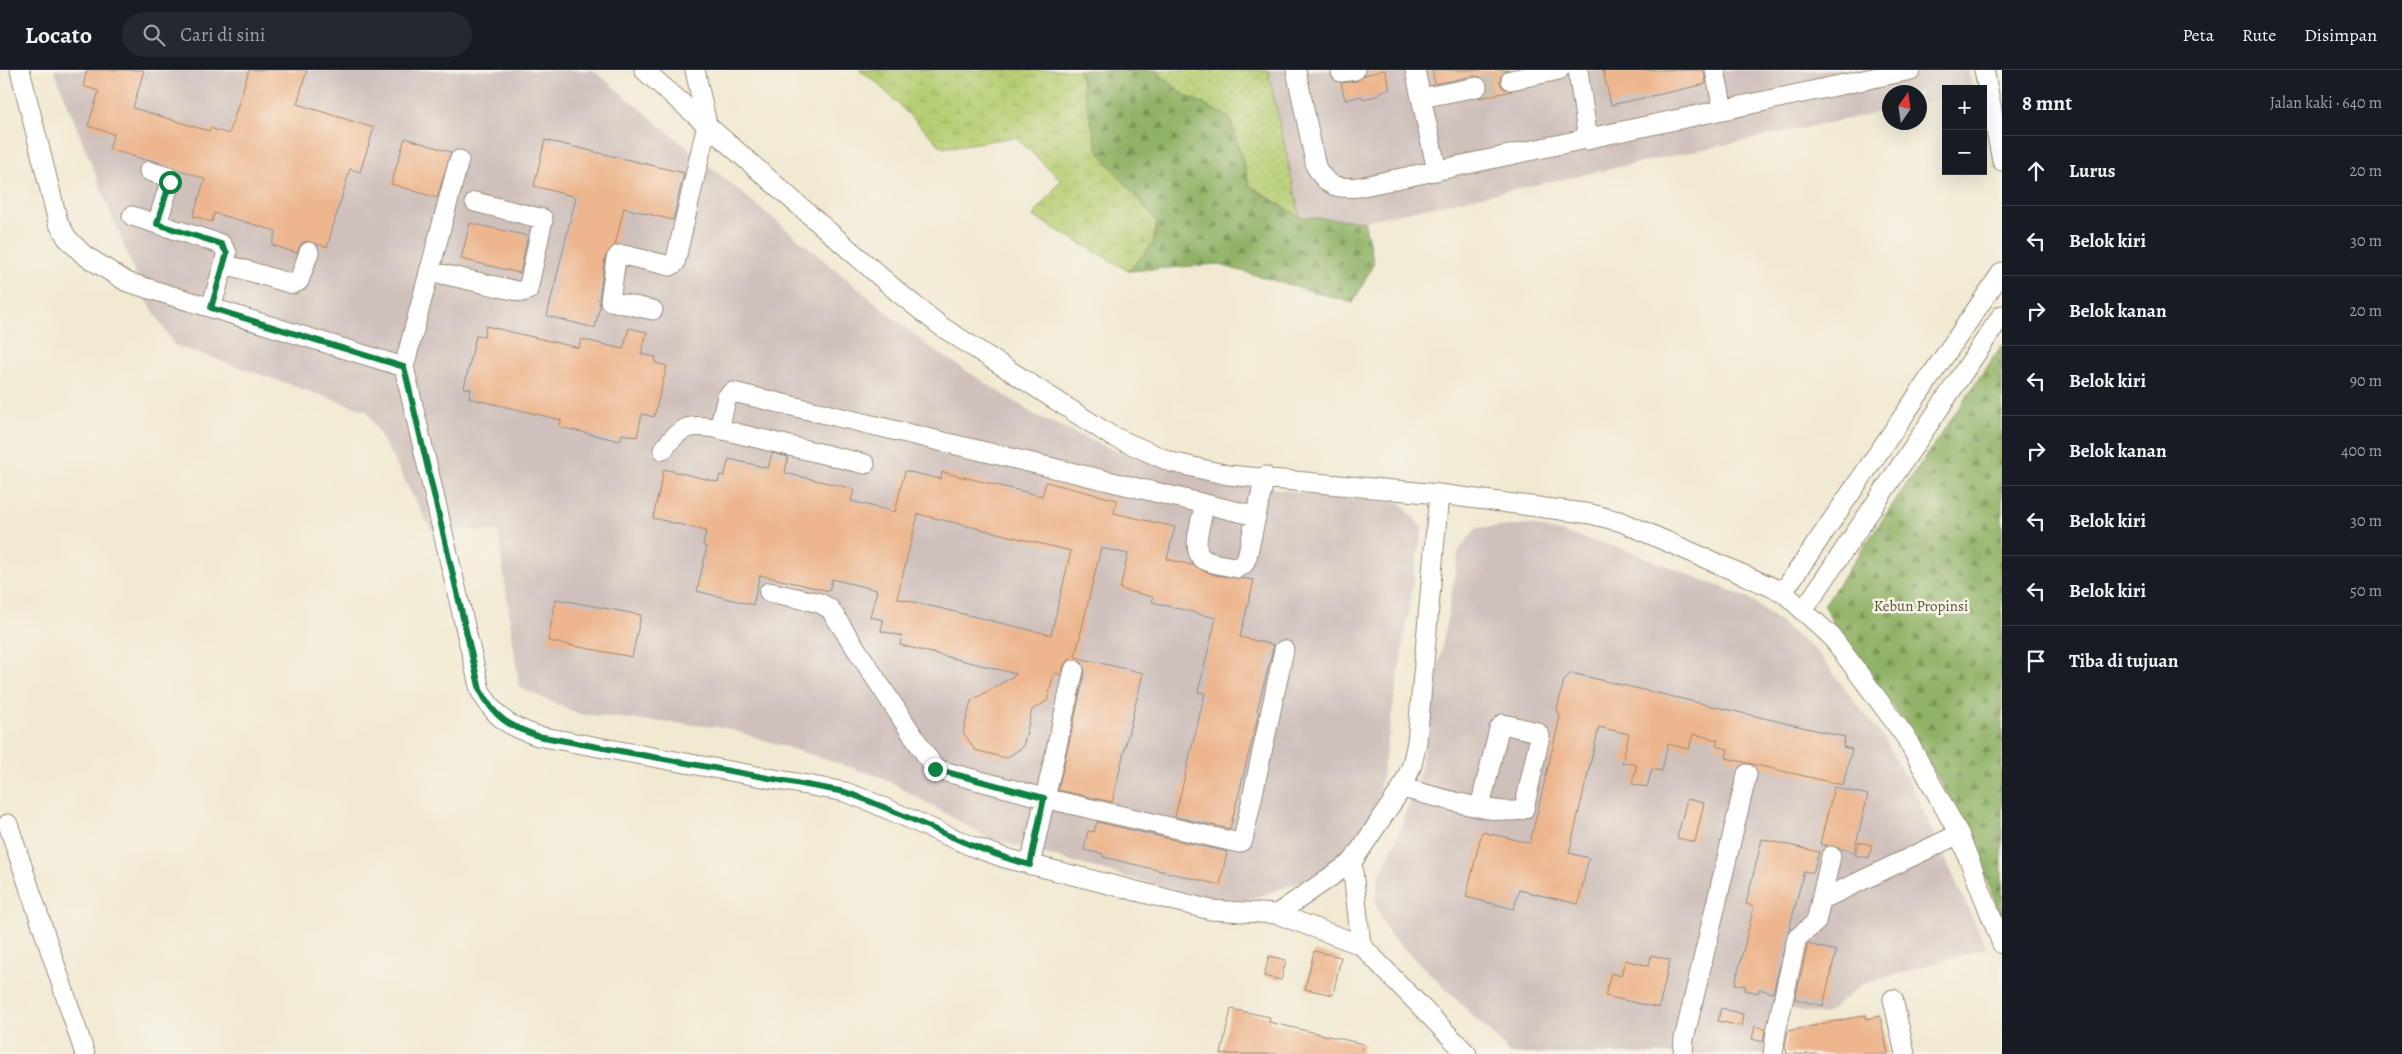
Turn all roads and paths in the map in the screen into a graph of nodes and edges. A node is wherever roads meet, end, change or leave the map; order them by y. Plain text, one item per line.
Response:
1 (20, 70) edge
2 (644, 70) edge
3 (695, 70) edge
4 (1296, 70) edge
5 (1415, 70) edge
6 (1559, 70) edge
7 (1578, 70) edge
8 (1715, 70) edge
9 (1911, 70) edge
10 (1984, 70) edge
11 (1510, 80) tunnel mouth
12 (1477, 87) tunnel mouth
13 (1421, 98) junction
14 (1724, 110) junction
15 (707, 124) junction
16 (1588, 140) junction
17 (458, 160) dead end
18 (2002, 161) edge
19 (149, 171) dead end
20 (1437, 171) junction
21 (475, 202) dead end
22 (132, 216) dead end
23 (157, 224) junction
24 (309, 252) dead end
25 (225, 264) junction
26 (429, 271) junction
27 (2002, 272) edge
28 (211, 308) junction
29 (653, 310) dead end
30 (2002, 315) edge
31 (404, 367) junction
32 (719, 428) junction
33 (663, 450) dead end
34 (866, 464) dead end
35 (1265, 476) junction
36 (1439, 494) junction
37 (1205, 504) junction
38 (1256, 516) junction
39 (769, 592) dead end
40 (1783, 592) junction
41 (1804, 611) junction
42 (1284, 650) dead end
43 (1074, 670) dead end
44 (1747, 774) dead end
45 (1402, 788) junction
46 (1044, 798) junction
47 (1480, 807) junction
48 (8, 824) dead end
49 (1959, 834) junction
50 (1831, 856) dead end
51 (1352, 862) junction
52 (1030, 865) junction
53 (1821, 900) junction
54 (1277, 914) junction
55 (2002, 944) edge
56 (1361, 945) junction
57 (1894, 999) dead end
58 (85, 1054) edge
59 (1467, 1054) edge
60 (1683, 1054) edge
61 (1773, 1054) edge
62 (1906, 1054) edge

1 - 28 lane
2 - 15 lane
3 - 15 lane
4 - 20 lane
5 - 13 lane
6 - 11 lane
7 - 16 lane
8 - 14 lane
9 - 14 lane
10 - 18 lane
12 - 13 lane
13 - 20 lane
14 - 16 lane
15 - 29 lane
15 - 35 lane
16 - 20 lane
17 - 26 lane
19 - 23 lane
21 - 26 lane
22 - 23 lane
23 - 25 lane
24 - 25 lane
25 - 28 lane
26 - 31 lane
27 - 40 lane
28 - 31 lane
30 - 41 lane
31 - 52 lane
32 - 33 lane
32 - 34 lane
32 - 37 lane
35 - 36 lane
35 - 38 lane
36 - 40 lane
36 - 45 lane
37 - 38 lane
37 - 38 lane
39 - 46 lane
40 - 41 lane
41 - 49 lane
42 - 46 lane
43 - 46 lane
44 - 60 lane
45 - 47 lane
45 - 51 lane
46 - 52 lane
47 - 47 lane
48 - 58 lane
49 - 53 lane
49 - 55 lane
50 - 53 lane
51 - 54 lane
51 - 56 lane
52 - 54 lane
53 - 61 lane
54 - 56 lane
56 - 59 lane
57 - 62 lane

